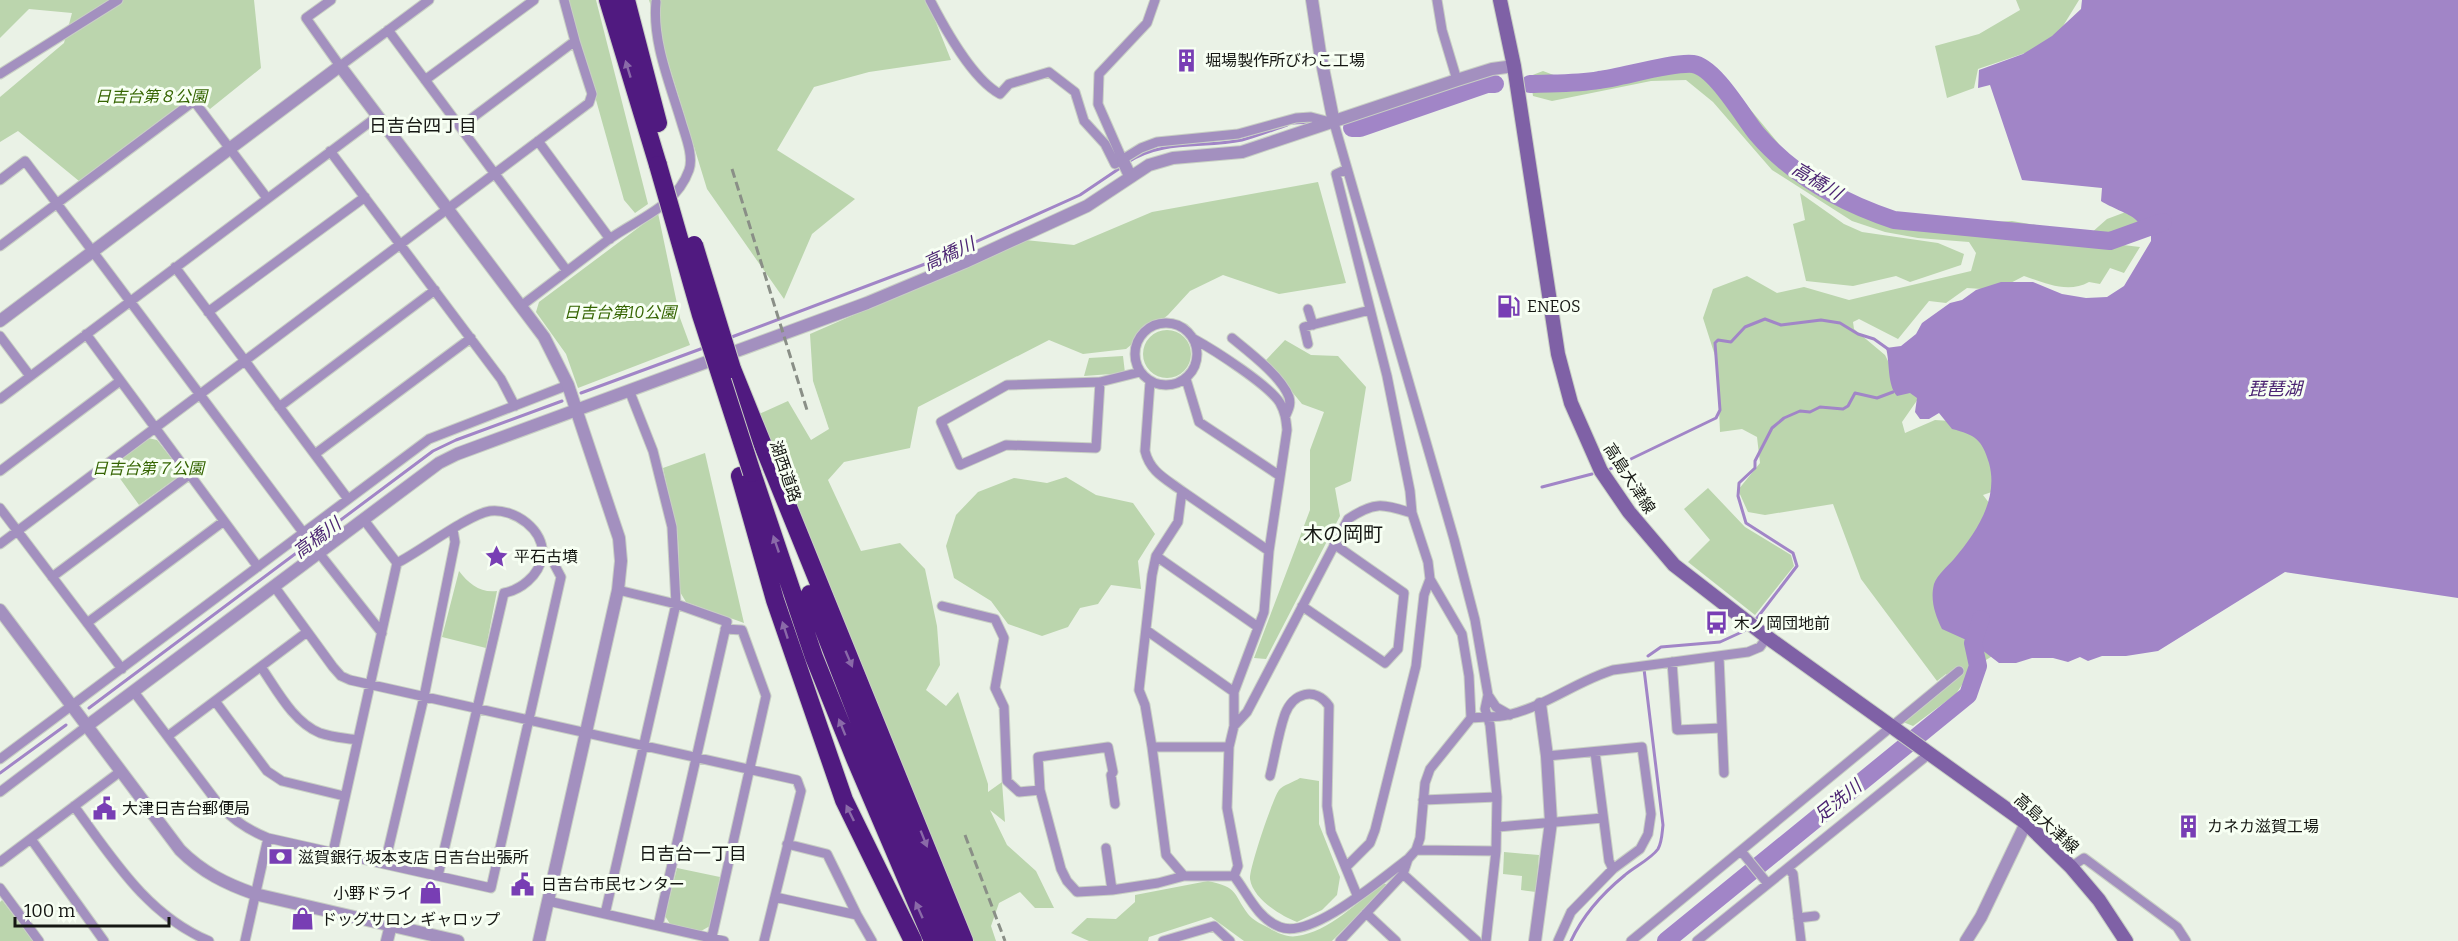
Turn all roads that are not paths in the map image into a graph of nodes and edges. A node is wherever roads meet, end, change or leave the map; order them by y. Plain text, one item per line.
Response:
1 (118, 0) edge
2 (331, 0) edge
3 (429, 0) edge
4 (534, 0) edge
5 (564, 0) edge
6 (608, 0) edge
7 (626, 0) edge
8 (930, 0) edge
9 (1155, 0) edge
10 (1312, 0) edge
11 (1437, 0) edge
12 (1500, 0) edge
13 (656, 2) dead end
14 (388, 30) junction
15 (575, 41) junction
16 (340, 66) junction
17 (1514, 71) junction
18 (0, 74) edge
19 (425, 80) junction
20 (1457, 80) junction
21 (378, 116) junction
22 (1334, 123) junction
23 (460, 127) junction
24 (538, 141) junction
25 (229, 149) junction
26 (330, 151) junction
27 (1122, 160) junction
28 (664, 164) junction
29 (1347, 169) junction
30 (495, 174) junction
31 (1130, 176) junction
32 (0, 180) edge
33 (365, 197) junction
34 (267, 198) junction
35 (57, 204) junction
36 (448, 209) junction
37 (610, 238) junction
38 (401, 244) junction
39 (0, 246) edge
40 (93, 251) junction
41 (175, 267) junction
42 (567, 271) junction
43 (435, 290) junction
44 (130, 301) junction
45 (521, 306) junction
46 (1308, 309) dead end
47 (1370, 310) junction
48 (208, 312) junction
49 (0, 321) edge
50 (1312, 325) junction
51 (86, 334) junction
52 (0, 336) edge
53 (471, 338) junction
54 (1232, 338) dead end
55 (1194, 339) junction
56 (1308, 344) dead end
57 (245, 360) junction
58 (1140, 372) junction
59 (30, 376) junction
60 (1186, 379) junction
61 (120, 381) junction
62 (1100, 382) junction
63 (1150, 382) junction
64 (568, 385) junction
65 (629, 390) junction
66 (200, 394) junction
67 (0, 399) edge
68 (279, 406) junction
69 (515, 406) junction
70 (576, 410) junction
71 (1286, 415) junction
72 (155, 428) junction
73 (315, 454) junction
74 (0, 471) edge
75 (757, 472) junction
76 (189, 475) junction
77 (1280, 476) junction
78 (1182, 491) junction
79 (348, 499) junction
80 (0, 508) edge
81 (1412, 513) junction
82 (364, 520) junction
83 (224, 521) junction
84 (453, 530) junction
85 (18, 531) junction
86 (311, 543) junction
87 (0, 544) edge
88 (1334, 544) junction
89 (1269, 551) junction
90 (1156, 556) junction
91 (542, 557) junction
92 (397, 563) junction
93 (258, 567) junction
94 (52, 577) junction
95 (1430, 579) junction
96 (274, 586) junction
97 (618, 590) junction
98 (676, 604) junction
99 (942, 606) dead end
100 (1302, 606) junction
101 (0, 610) edge
102 (87, 623) junction
103 (1258, 627) junction
104 (725, 629) junction
105 (1146, 630) junction
106 (307, 632) junction
107 (382, 633) junction
108 (1767, 637) junction
109 (1719, 657) junction
110 (1672, 662) junction
111 (261, 667) junction
112 (122, 669) junction
113 (1959, 672) dead end
114 (371, 685) junction
115 (134, 692) junction
116 (1234, 692) junction
117 (1488, 695) junction
118 (424, 697) junction
119 (215, 702) junction
120 (1539, 704) junction
121 (72, 706) junction
122 (476, 709) junction
123 (1510, 715) junction
124 (1486, 716) junction
125 (1471, 718) junction
126 (529, 721) junction
127 (87, 726) junction
128 (1234, 726) junction
129 (1894, 727) junction
130 (1722, 728) junction
131 (587, 734) junction
132 (168, 736) junction
133 (357, 740) junction
134 (643, 746) junction
135 (1152, 747) junction
136 (1229, 747) junction
137 (1595, 752) junction
138 (1927, 752) junction
139 (1547, 756) junction
140 (696, 758) junction
141 (0, 759) edge
142 (750, 770) junction
143 (121, 771) junction
144 (1724, 773) dead end
145 (1270, 776) dead end
146 (1040, 790) junction
147 (0, 792) edge
148 (344, 796) junction
149 (1497, 797) junction
150 (1423, 800) junction
151 (1115, 804) dead end
152 (74, 806) junction
153 (1603, 818) junction
154 (1551, 822) junction
155 (2026, 823) junction
156 (1498, 827) junction
157 (268, 838) junction
158 (31, 839) junction
159 (788, 844) junction
160 (1106, 848) dead end
161 (1416, 850) junction
162 (1496, 851) junction
163 (333, 852) junction
164 (1743, 853) junction
165 (1408, 859) junction
166 (0, 862) edge
167 (385, 863) junction
168 (1346, 867) junction
169 (2071, 867) junction
170 (1788, 868) junction
171 (1613, 869) junction
172 (1403, 874) junction
173 (913, 875) junction
174 (438, 876) junction
175 (1184, 876) junction
176 (1234, 876) junction
177 (1767, 883) junction
178 (0, 888) edge
179 (1112, 890) junction
180 (255, 894) junction
181 (1357, 895) junction
182 (775, 897) junction
183 (548, 902) junction
184 (1366, 913) junction
185 (605, 914) junction
186 (857, 915) junction
187 (1815, 916) dead end
188 (1798, 918) junction
189 (391, 925) junction
190 (658, 926) junction
191 (711, 940) edge
192 (39, 941) edge
193 (104, 941) edge
194 (209, 941) edge
195 (245, 941) edge
196 (387, 941) edge
197 (458, 941) edge
198 (539, 941) edge
199 (724, 941) edge
200 (764, 941) edge
201 (872, 941) edge
202 (914, 941) edge
203 (933, 941) edge
204 (951, 941) edge
205 (964, 941) edge
206 (1163, 941) edge
207 (1230, 941) edge
208 (1340, 941) edge
209 (1396, 941) edge
210 (1477, 941) edge
211 (1486, 941) edge
212 (1535, 941) edge
213 (1558, 941) edge
214 (1631, 941) edge
215 (1697, 941) edge
216 (1802, 941) edge
217 (1966, 941) edge
218 (2126, 941) edge
219 (2186, 941) edge

1 - 18 street
2 - 16 street
3 - 14 street
4 - 19 street
5 - 15 street
28 -> 6 highway
7 - 28 highway
8 - 27 street
9 - 27 street
10 - 22 street
11 - 20 street
12 - 17 main road
13 - 37 street
14 - 16 street
14 - 19 street
15 - 23 street
15 - 24 street
16 - 21 street
16 - 25 street
17 - 20 street
17 - 108 main road, 高島大津線
19 - 23 street
20 - 22 street
21 - 26 street
21 - 36 street
22 - 27 street
22 - 29 street
22 - 31 street
23 - 30 street
24 - 30 street
24 - 37 street
25 - 34 street
25 - 35 street
25 - 40 street
26 - 33 street
26 - 34 street
27 - 31 street
28 - 75 highway, bridge
28 - 75 highway, bridge
29 - 47 street
29 - 117 street
30 - 36 street
30 - 42 street
31 - 65 street
32 - 35 street
33 - 38 street
33 - 48 street
34 - 41 street
35 - 39 street
35 - 40 street
36 - 38 street
36 - 45 street
37 - 42 street
38 - 43 street
38 - 57 street
40 - 44 street
40 - 49 street
41 - 44 street
41 - 48 street
42 - 45 street
43 - 53 street
43 - 68 street
44 - 51 street
44 - 66 street
45 - 64 street
46 - 50 street
47 - 50 street
47 - 81 street
48 - 57 street
50 - 56 street
51 - 59 street
51 - 61 street
52 - 59 street
53 - 69 street
53 - 73 street
54 - 71 street
55 - 58 street
55 - 60 street
55 - 71 street
57 - 66 street
57 - 68 street
58 - 62 street
58 - 63 street
59 - 67 street
60 - 63 street
60 - 77 street
61 - 72 street
61 - 74 street
62 - 62 street
63 - 78 street
64 - 69 street
64 - 70 street
65 - 70 street
65 - 98 street
66 - 72 street
66 - 86 street
68 - 73 street
69 - 79 street
70 - 82 street
70 - 97 street
71 - 77 street
72 - 76 street
72 - 85 street
73 - 79 street
75 - 173 highway, 湖西道路
202 -> 75 highway
75 -> 205 highway
76 - 83 street
76 - 94 street
77 - 89 street
78 - 89 street
78 - 90 street
79 - 86 street
80 - 85 street
81 - 88 street
81 - 95 street
82 - 86 street
82 - 92 street
83 - 93 street
83 - 102 street
84 - 91 street
84 - 92 street
84 - 118 street
85 - 87 street
85 - 94 street
86 - 93 street
86 - 96 street
86 - 107 street
88 - 100 street
88 - 100 street
89 - 103 street
90 - 103 street
90 - 105 street
91 - 122 street
91 - 126 street
92 - 107 street
93 - 112 street
94 - 102 street
95 - 125 street
95 - 168 street
96 - 106 street
96 - 115 street
97 - 98 street
97 - 131 street
98 - 104 street
98 - 134 street
99 - 146 street
100 - 128 street
101 - 121 street
102 - 112 street
103 - 116 street
104 - 140 street
104 - 142 street
105 - 116 street
105 - 135 street
106 - 111 street
106 - 114 street
107 - 114 street
108 - 109 street
108 - 129 main road, 高島大津線
109 - 110 street
109 - 130 street
110 - 120 street
110 - 130 street
111 - 119 street
111 - 133 street
112 - 121 street
113 - 129 street
114 - 118 street
114 - 133 street
115 - 127 street
115 - 132 street
116 - 128 street
117 - 123 street
117 - 124 street
118 - 122 street
118 - 167 street
119 - 132 street
119 - 148 street
120 - 123 street
120 - 139 street
121 - 127 street
121 - 141 street
122 - 126 street
122 - 174 street
123 - 124 street
124 - 125 street
124 - 149 street
125 - 150 street
126 - 131 street
126 - 174 street
127 - 143 street
127 - 147 street
128 - 136 street
129 - 138 main road, 高島大津線
129 - 164 street
130 - 144 street
131 - 134 street
131 - 183 street
132 - 157 street
133 - 148 street
134 - 140 street
134 - 185 street
135 - 136 street
135 - 175 street
136 - 176 street
137 - 139 street
137 - 153 street
137 - 171 street
138 - 155 main road, 高島大津線
138 - 170 street
139 - 154 street
140 - 142 street
140 - 190 street
142 - 159 street
142 - 191 street
143 - 152 street
143 - 180 street
145 - 168 street
146 - 151 street
146 - 179 street
148 - 163 street
149 - 150 street
149 - 156 street
150 - 161 street
152 - 158 street
152 - 194 street
153 - 154 street
153 - 171 street
154 - 156 street
154 - 212 street
155 - 169 main road, 高島大津線
155 - 217 street
156 - 162 street
157 - 163 street
157 - 180 street
158 - 166 street
158 - 193 street
159 - 182 street
159 - 186 street
160 - 179 street
161 - 162 street
161 - 165 street
162 - 211 street
163 - 167 street
164 - 177 street
164 - 214 street
165 - 172 street
165 - 181 street
167 - 174 street
168 - 181 street
169 - 218 main road, 高島大津線
169 - 219 street
170 - 177 street
170 - 188 street
171 - 213 street
172 - 184 street
172 - 210 street
203 -> 173 highway, 湖西道路
173 - 204 highway, 湖西道路
175 - 176 street
175 - 179 street
176 - 181 street
177 - 215 street
178 - 192 street
180 - 189 street
180 - 195 street
182 - 186 street
182 - 200 street
183 - 185 street
183 - 198 street
184 - 208 street
184 - 209 street
185 - 190 street
186 - 201 street
187 - 188 street
188 - 216 street
189 - 196 street
189 - 197 street
190 - 191 street
191 - 199 street
206 - 207 street

